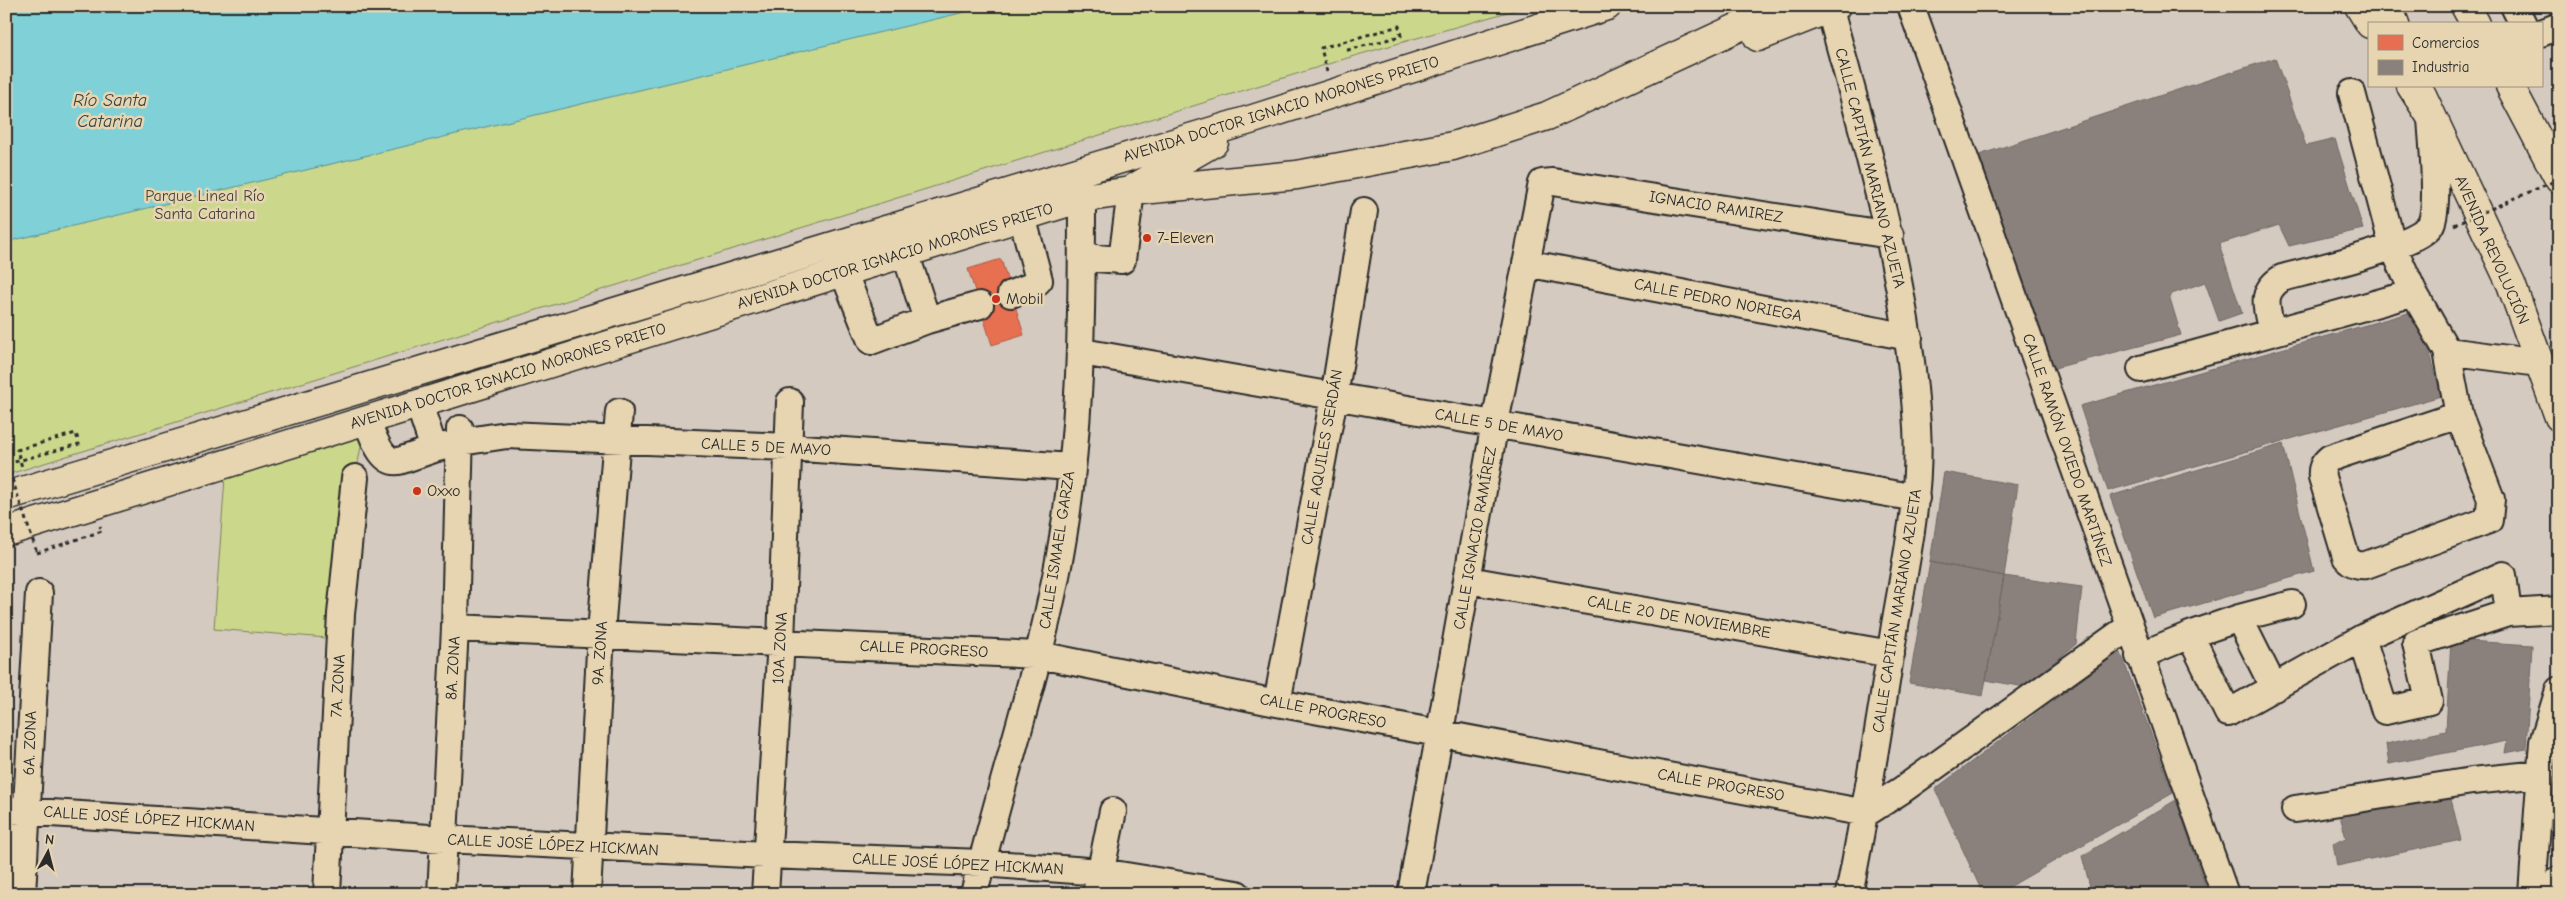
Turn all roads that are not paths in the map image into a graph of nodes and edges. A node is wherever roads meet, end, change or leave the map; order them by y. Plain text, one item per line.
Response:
1 (1607, 6) edge
2 (1784, 6) edge
3 (1911, 6) edge
4 (2464, 6) edge
5 (2514, 6) edge
6 (1832, 7) edge
7 (2369, 12) edge
8 (2391, 22) edge
9 (2474, 22) edge
10 (2521, 22) edge
11 (2559, 26) edge
12 (2542, 34) edge
13 (1702, 44) junction
14 (2412, 88) edge
15 (2420, 88) edge
16 (2511, 88) edge
17 (2352, 93) dead end
18 (2431, 117) junction
19 (1253, 119) junction
20 (2559, 179) edge
21 (1542, 183) joint
22 (1131, 191) junction
23 (1082, 198) junction
24 (1364, 211) dead end
25 (1022, 216) junction
26 (1890, 235) junction
27 (2393, 247) junction
28 (905, 252) junction
29 (1082, 257) junction
30 (1526, 262) junction
31 (843, 272) junction
32 (1011, 294) dead end
33 (2414, 294) junction
34 (980, 304) dead end
35 (927, 320) junction
36 (2272, 333) junction
37 (1909, 337) junction
38 (2447, 351) junction
39 (1082, 352) junction
40 (2539, 363) junction
41 (2141, 369) dead end
42 (1334, 397) junction
43 (790, 402) dead end
44 (418, 404) junction
45 (619, 412) dead end
46 (2459, 415) junction
47 (2559, 417) edge
48 (366, 420) junction
49 (1495, 424) junction
50 (460, 436) junction
51 (617, 440) junction
52 (788, 447) junction
53 (434, 449) junction
54 (1071, 467) junction
55 (355, 478) dead end
56 (6, 496) edge
57 (1916, 498) junction
58 (6, 532) edge
59 (1468, 580) junction
60 (39, 592) dead end
61 (2292, 604) dead end
62 (2559, 610) edge
63 (2508, 613) junction
64 (2409, 617) junction
65 (2239, 618) junction
66 (2129, 627) junction
67 (455, 628) junction
68 (601, 633) junction
69 (2190, 635) junction
70 (2362, 638) junction
71 (781, 642) junction
72 (2416, 642) junction
73 (1891, 654) junction
74 (1039, 655) junction
75 (2139, 656) junction
76 (2274, 688) junction
77 (2559, 690) edge
78 (1277, 703) junction
79 (1439, 733) junction
80 (2541, 774) junction
81 (2295, 809) dead end
82 (17, 810) edge
83 (1113, 811) dead end
84 (1866, 813) junction
85 (330, 832) junction
86 (444, 839) junction
87 (589, 846) junction
88 (767, 855) junction
89 (982, 863) junction
90 (2559, 880) edge
91 (1098, 883) edge
92 (22, 894) edge
93 (328, 894) edge
94 (441, 894) edge
95 (587, 894) edge
96 (765, 894) edge
97 (974, 894) edge
98 (1236, 894) edge
99 (1411, 894) edge
100 (1849, 894) edge
101 (2225, 894) edge
102 (2532, 894) edge
103 (2558, 894) edge

1 - 19 main road, AVENIDA DOCTOR IGNACIO MORONES PRIETO
2 - 13 main road, AVENIDA DOCTOR IGNACIO MORONES PRIETO
3 - 66 street, CALLE RAMÓN OVIEDO MARTÍNEZ
4 - 9 main road
5 - 10 street
6 - 13 main road
6 - 26 street, CALLE CAPITÁN MARIANO AZUETA
7 - 8 main road
11 - 12 street
13 - 22 main road, AVENIDA DOCTOR IGNACIO MORONES PRIETO
14 - 18 main road
15 - 18 main road, AVENIDA REVOLUCIÓN
16 - 20 main road
17 - 27 street
18 - 27 street
18 - 40 main road, AVENIDA REVOLUCIÓN
19 - 22 main road
19 - 56 main road, AVENIDA DOCTOR IGNACIO MORONES PRIETO
21 - 26 street, IGNACIO RAMIREZ
21 - 30 street, CALLE IGNACIO RAMÍREZ
22 - 23 main road, AVENIDA DOCTOR IGNACIO MORONES PRIETO
22 - 29 street
23 - 25 main road, AVENIDA DOCTOR IGNACIO MORONES PRIETO
23 - 29 street, CALLE ISMAEL GARZA
24 - 42 street, CALLE AQUILES SERDÁN
25 - 28 main road, AVENIDA DOCTOR IGNACIO MORONES PRIETO
25 - 32 street
26 - 37 street, CALLE CAPITÁN MARIANO AZUETA
27 - 33 street
27 - 36 street
28 - 31 main road, AVENIDA DOCTOR IGNACIO MORONES PRIETO
28 - 35 street
29 - 39 street, CALLE ISMAEL GARZA
30 - 37 street, CALLE PEDRO NORIEGA
30 - 49 street, CALLE IGNACIO RAMÍREZ
31 - 35 street
31 - 44 main road, AVENIDA DOCTOR IGNACIO MORONES PRIETO
33 - 36 street
33 - 38 street
34 - 35 street
36 - 41 street
37 - 57 street, CALLE CAPITÁN MARIANO AZUETA
38 - 40 street
38 - 46 street
39 - 42 street, CALLE 5 DE MAYO
39 - 54 street, CALLE ISMAEL GARZA
40 - 47 main road, AVENIDA REVOLUCIÓN
42 - 49 street, CALLE 5 DE MAYO
42 - 78 street, CALLE AQUILES SERDÁN
43 - 52 street, 10A. ZONA
44 - 48 main road, AVENIDA DOCTOR IGNACIO MORONES PRIETO
44 - 53 street
45 - 51 street, 9A. ZONA
46 - 46 street
48 - 53 street, CALLE 5 DE MAYO
48 - 58 main road, AVENIDA DOCTOR IGNACIO MORONES PRIETO
49 - 57 street, CALLE 5 DE MAYO
49 - 59 street, CALLE IGNACIO RAMÍREZ
50 - 51 street, CALLE 5 DE MAYO
50 - 53 street, CALLE 5 DE MAYO
50 - 67 street, 8A. ZONA
51 - 52 street, CALLE 5 DE MAYO
51 - 68 street, 9A. ZONA
52 - 54 street, CALLE 5 DE MAYO
52 - 71 street, 10A. ZONA
54 - 74 street, CALLE ISMAEL GARZA
55 - 85 street, 7A. ZONA
57 - 73 street, CALLE CAPITÁN MARIANO AZUETA
59 - 73 street, CALLE 20 DE NOVIEMBRE
59 - 79 street, CALLE IGNACIO RAMÍREZ
60 - 82 street, 6A. ZONA
61 - 65 street
62 - 63 street
63 - 64 street
63 - 72 street
64 - 70 street
64 - 72 street
65 - 69 street
65 - 76 street
66 - 75 street, CALLE RAMÓN OVIEDO MARTÍNEZ
66 - 84 street
67 - 68 street, CALLE PROGRESO
67 - 86 street, 8A. ZONA
68 - 71 street, CALLE PROGRESO
68 - 87 street, 9A. ZONA
69 - 75 street
69 - 76 street
70 - 72 street
70 - 76 street
71 - 74 street, CALLE PROGRESO
71 - 88 street, 10A. ZONA
73 - 84 street, CALLE CAPITÁN MARIANO AZUETA
74 - 78 street, CALLE PROGRESO
74 - 89 street, CALLE ISMAEL GARZA
75 - 101 street, CALLE RAMÓN OVIEDO MARTÍNEZ
77 - 80 street
78 - 79 street, CALLE PROGRESO
79 - 84 street, CALLE PROGRESO
79 - 99 street, CALLE IGNACIO RAMÍREZ
80 - 81 street
80 - 102 street
82 - 85 street, CALLE JOSÉ LÓPEZ HICKMAN
82 - 92 street, 6A. ZONA
83 - 91 street
84 - 100 street, CALLE CAPITÁN MARIANO AZUETA
85 - 86 street, CALLE JOSÉ LÓPEZ HICKMAN
85 - 93 street, 7A. ZONA
86 - 87 street, CALLE JOSÉ LÓPEZ HICKMAN
86 - 94 street, 8A. ZONA
87 - 88 street, CALLE JOSÉ LÓPEZ HICKMAN
87 - 95 street, 9A. ZONA
88 - 89 street, CALLE JOSÉ LÓPEZ HICKMAN
88 - 96 street, 10A. ZONA
89 - 91 street, CALLE JOSÉ LÓPEZ HICKMAN
89 - 97 street, CALLE ISMAEL GARZA
90 - 103 main road
91 - 98 street, CALLE JOSÉ LÓPEZ HICKMAN

